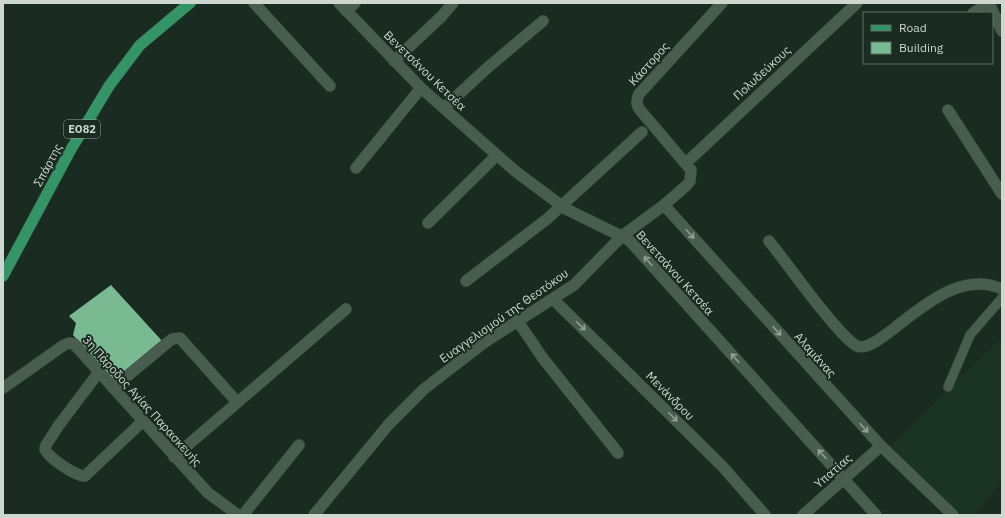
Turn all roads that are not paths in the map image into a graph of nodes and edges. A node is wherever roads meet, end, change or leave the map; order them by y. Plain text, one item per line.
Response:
1 (190, 3) edge
2 (254, 3) edge
3 (355, 3) edge
4 (453, 3) edge
5 (722, 3) edge
6 (857, 3) edge
7 (989, 3) edge
8 (342, 7) edge
9 (975, 12) edge
10 (543, 21) dead end
11 (1002, 31) edge
12 (394, 61) junction
13 (330, 86) dead end
14 (421, 88) junction
15 (444, 108) junction
16 (948, 110) dead end
17 (642, 132) dead end
18 (497, 156) junction
19 (686, 163) junction
20 (356, 168) dead end
21 (1002, 194) edge
22 (664, 205) junction
23 (561, 206) junction
24 (428, 223) dead end
25 (622, 236) junction
26 (769, 241) dead end
27 (3, 276) edge
28 (466, 281) dead end
29 (1002, 289) edge
30 (1002, 298) edge
31 (552, 299) junction
32 (346, 309) dead end
33 (517, 320) junction
34 (99, 372) junction
35 (948, 387) dead end
36 (3, 388) edge
37 (114, 388) junction
38 (238, 402) junction
39 (143, 421) junction
40 (299, 445) dead end
41 (881, 446) junction
42 (618, 453) dead end
43 (174, 457) junction
44 (844, 479) junction
45 (238, 515) edge
46 (243, 515) edge
47 (314, 515) edge
48 (764, 515) edge
49 (803, 515) edge
50 (876, 515) edge
51 (953, 515) edge

1 - 27 main road, Σπάρτης / ΕΟ82
2 - 13 street
3 - 8 street
4 - 12 street
5 - 19 street, Κάστορος
6 - 19 street, Πολυδεύκους
7 - 9 street
7 - 11 street
8 - 12 street, Βενετσάνου Κετσέα
10 - 15 street
12 - 14 street, Βενετσάνου Κετσέα
14 - 15 street, Βενετσάνου Κετσέα
14 - 20 street
15 - 18 street, Βενετσάνου Κετσέα
16 - 21 street
17 - 23 street
18 - 23 street, Βενετσάνου Κετσέα
18 - 24 street
19 - 22 street, Ευαγγελισμού της Θεοτόκου
22 - 25 street, Ευαγγελισμού της Θεοτόκου
22 -> 41 street, Αλαμάνας
23 - 25 street, Βενετσάνου Κετσέα
23 - 28 street
25 - 31 street, Ευαγγελισμού της Θεοτόκου
44 -> 25 street, Βενετσάνου Κετσέα
26 - 29 street
30 - 35 lane
31 - 33 street, Ευαγγελισμού της Θεοτόκου
31 -> 48 street, Μενάνδρου
32 - 38 street
33 - 42 street
33 - 47 street, Ευαγγελισμού της Θεοτόκου
34 - 36 street, 3η Πάροδος Αγίας Παρασκευής
34 - 37 street, 3η Πάροδος Αγίας Παρασκευής
34 - 39 street
37 - 38 street
37 - 39 street, 3η Πάροδος Αγίας Παρασκευής
38 - 43 street
39 - 43 street, 3η Πάροδος Αγίας Παρασκευής
40 - 46 street
41 - 44 street, Υπατίας
41 - 51 street, Αλαμάνας
43 - 45 street, 3η Πάροδος Αγίας Παρασκευής
44 - 49 street, Υπατίας
44 - 50 street, Βενετσάνου Κετσέα

